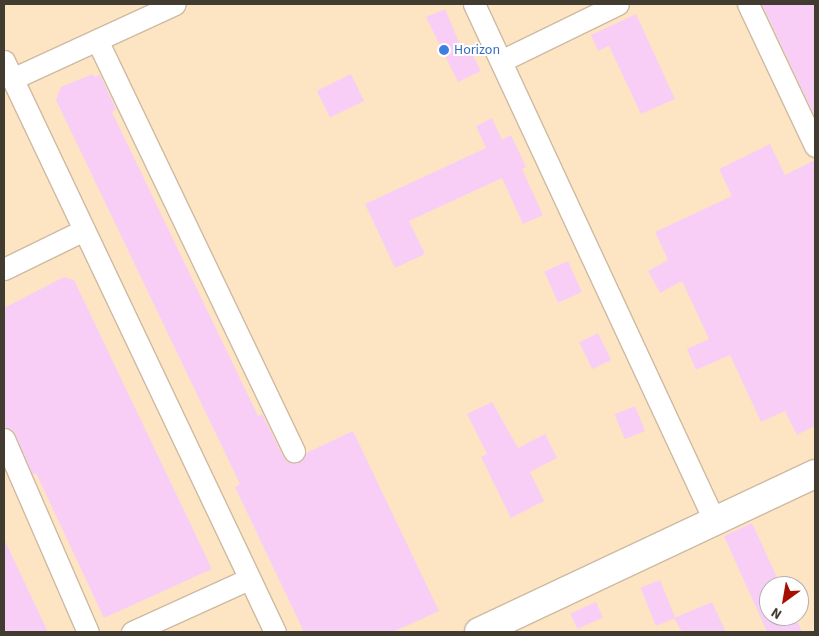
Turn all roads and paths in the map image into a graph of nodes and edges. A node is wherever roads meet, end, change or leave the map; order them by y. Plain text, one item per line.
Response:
1 (175, 4) edge
2 (474, 4) edge
3 (618, 4) edge
4 (748, 4) edge
5 (97, 40) junction
6 (501, 61) junction
7 (8, 70) edge
8 (815, 146) edge
9 (84, 230) junction
10 (4, 269) edge
11 (4, 439) edge
12 (294, 452) dead end
13 (815, 474) edge
14 (715, 522) junction
15 (250, 579) junction
16 (88, 632) edge
17 (132, 632) edge
18 (275, 632) edge
19 (478, 632) edge

1 - 5 street
2 - 6 street
3 - 6 street
4 - 8 street
5 - 7 street
5 - 12 street
6 - 14 street
7 - 9 street
9 - 10 street
9 - 15 street
11 - 16 street
13 - 14 main road
14 - 19 main road
15 - 17 street
15 - 18 street

